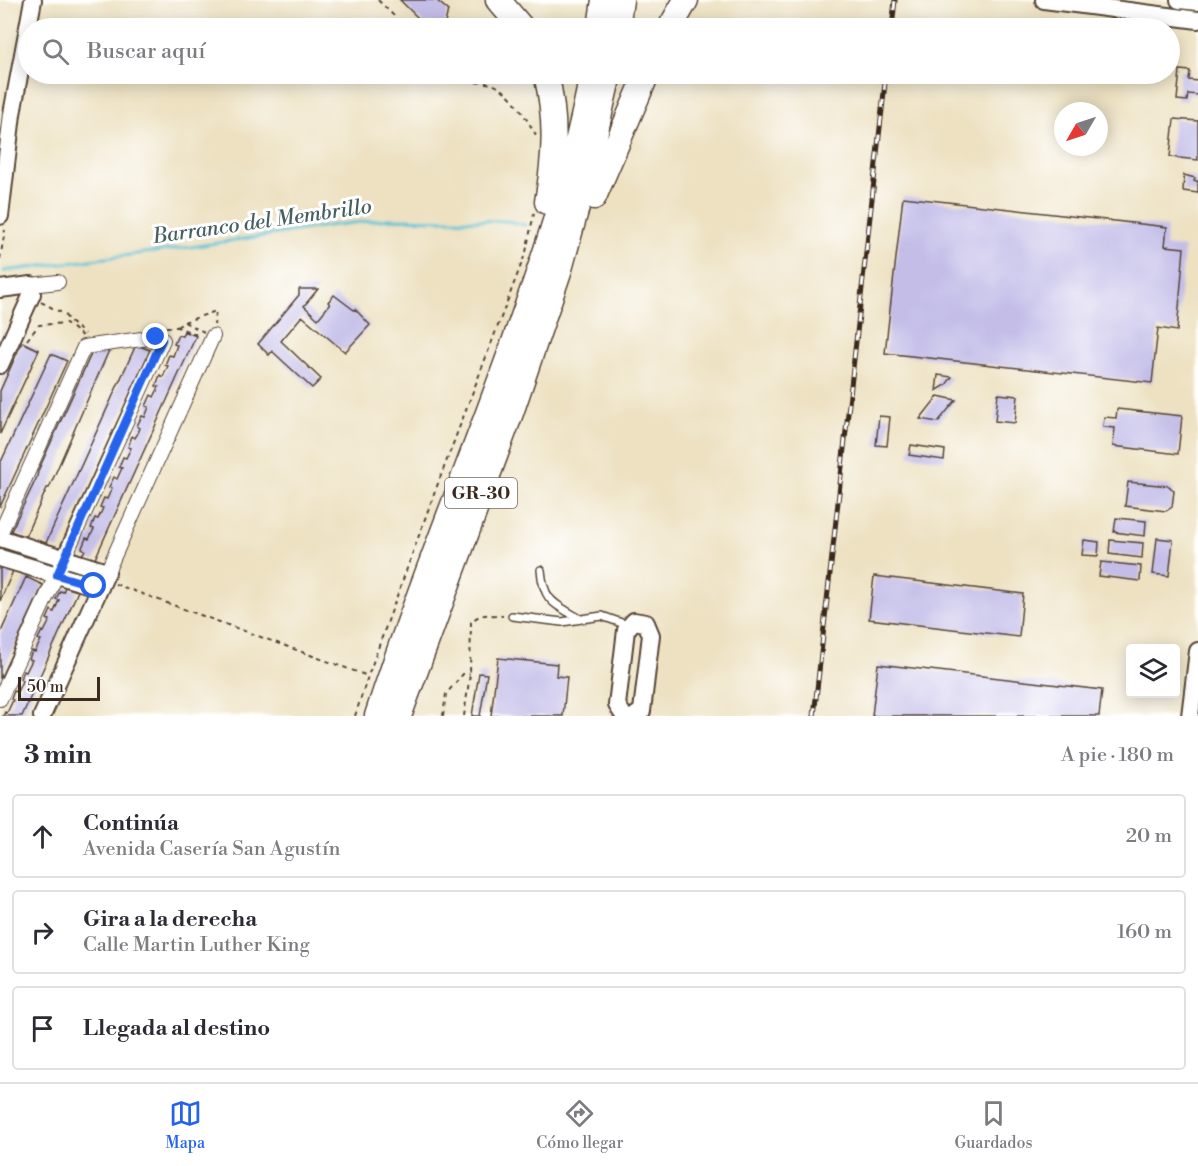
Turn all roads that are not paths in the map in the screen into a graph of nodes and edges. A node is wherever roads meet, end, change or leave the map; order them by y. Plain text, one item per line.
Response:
1 (33, 0) edge
2 (498, 0) edge
3 (604, 0) edge
4 (621, 0) edge
5 (686, 0) edge
6 (1044, 0) edge
7 (1179, 0) edge
8 (1198, 2) edge
9 (30, 18) edge
10 (513, 18) edge
11 (601, 18) edge
12 (618, 18) edge
13 (676, 18) edge
14 (1198, 20) edge
15 (18, 81) edge
16 (548, 84) edge
17 (590, 84) edge
18 (607, 84) edge
19 (643, 84) edge
20 (0, 216) edge
21 (560, 269) junction
22 (58, 282) dead end
23 (32, 285) junction
24 (0, 289) edge
25 (213, 336) road end
26 (0, 365) edge
27 (500, 384) junction
28 (0, 536) edge
29 (0, 558) edge
30 (64, 558) junction
31 (541, 570) dead end
32 (57, 575) junction
33 (104, 580) junction
34 (512, 616) road end
35 (580, 620) junction
36 (630, 626) junction
37 (1198, 651) edge
38 (0, 699) edge
39 (42, 716) edge
40 (377, 716) edge
41 (399, 716) edge
42 (624, 716) edge
43 (636, 716) edge
44 (1190, 716) edge

1 - 9 street
2 - 10 highway
3 - 11 highway
4 - 12 highway
5 - 13 highway
6 - 14 street
7 - 8 street
15 - 20 street
16 - 27 highway
17 - 27 highway, GR-30
18 - 21 highway, GR-30
19 - 21 highway
21 - 41 highway, GR-30
22 - 23 street
23 - 24 street
23 - 26 street
25 - 33 street
27 - 40 highway, GR-30
28 - 30 street
28 - 30 street
29 - 32 street
30 - 32 street
30 - 33 street
31 - 35 lane
32 - 33 street
32 - 38 street
33 - 39 street
34 - 35 lane
35 - 36 lane
36 - 42 street
36 - 43 street
37 - 44 street

